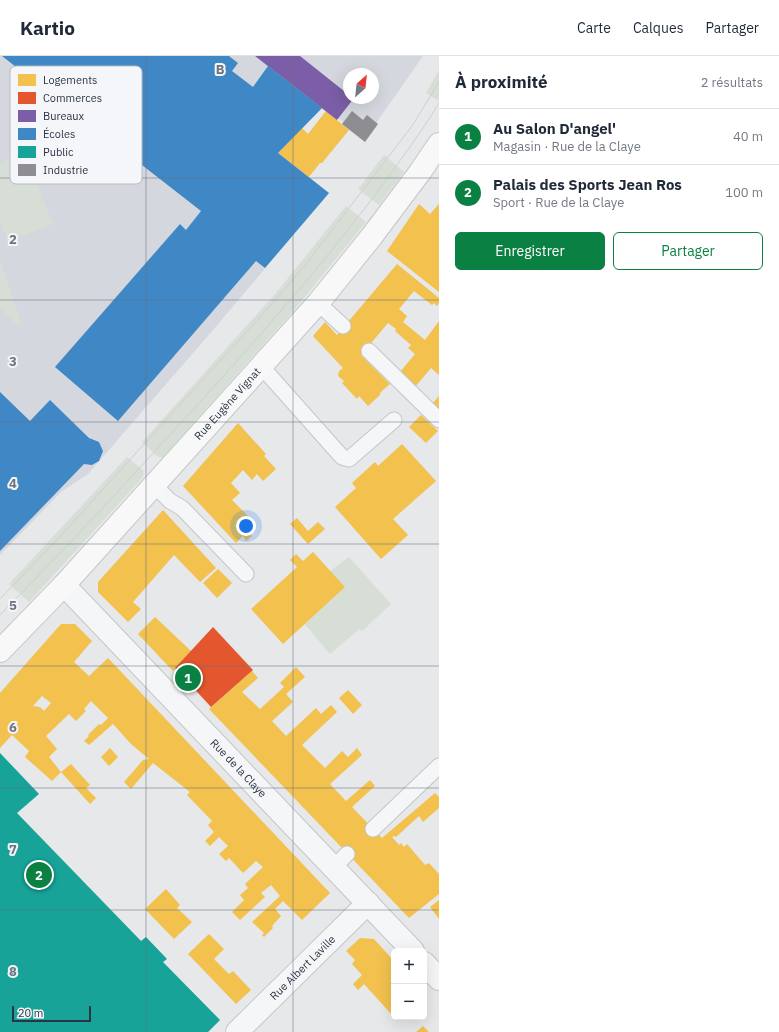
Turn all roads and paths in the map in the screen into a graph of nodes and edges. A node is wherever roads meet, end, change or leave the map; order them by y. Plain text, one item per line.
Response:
1 (439, 144) edge
2 (318, 303) junction
3 (343, 326) dead end
4 (369, 350) dead end
5 (261, 366) junction
6 (394, 420) dead end
7 (439, 420) edge
8 (154, 485) junction
9 (246, 574) dead end
10 (64, 585) junction
11 (0, 651) edge
12 (439, 766) edge
13 (372, 829) dead end
14 (368, 903) junction
15 (410, 948) edge
16 (427, 966) edge
17 (439, 979) edge
18 (237, 1032) edge

1 - 2 street, Rue Eugène Vignat
2 - 3 lane
2 - 5 street, Rue Eugène Vignat
4 - 7 lane
5 - 6 lane
5 - 8 street, Rue Eugène Vignat
8 - 9 lane
8 - 10 street, Rue Eugène Vignat
10 - 11 street, Rue Eugène Vignat
10 - 14 street, Rue de la Claye
12 - 13 lane
14 - 15 street, Rue de la Claye
14 - 18 street, Rue Albert Laville
16 - 17 street

